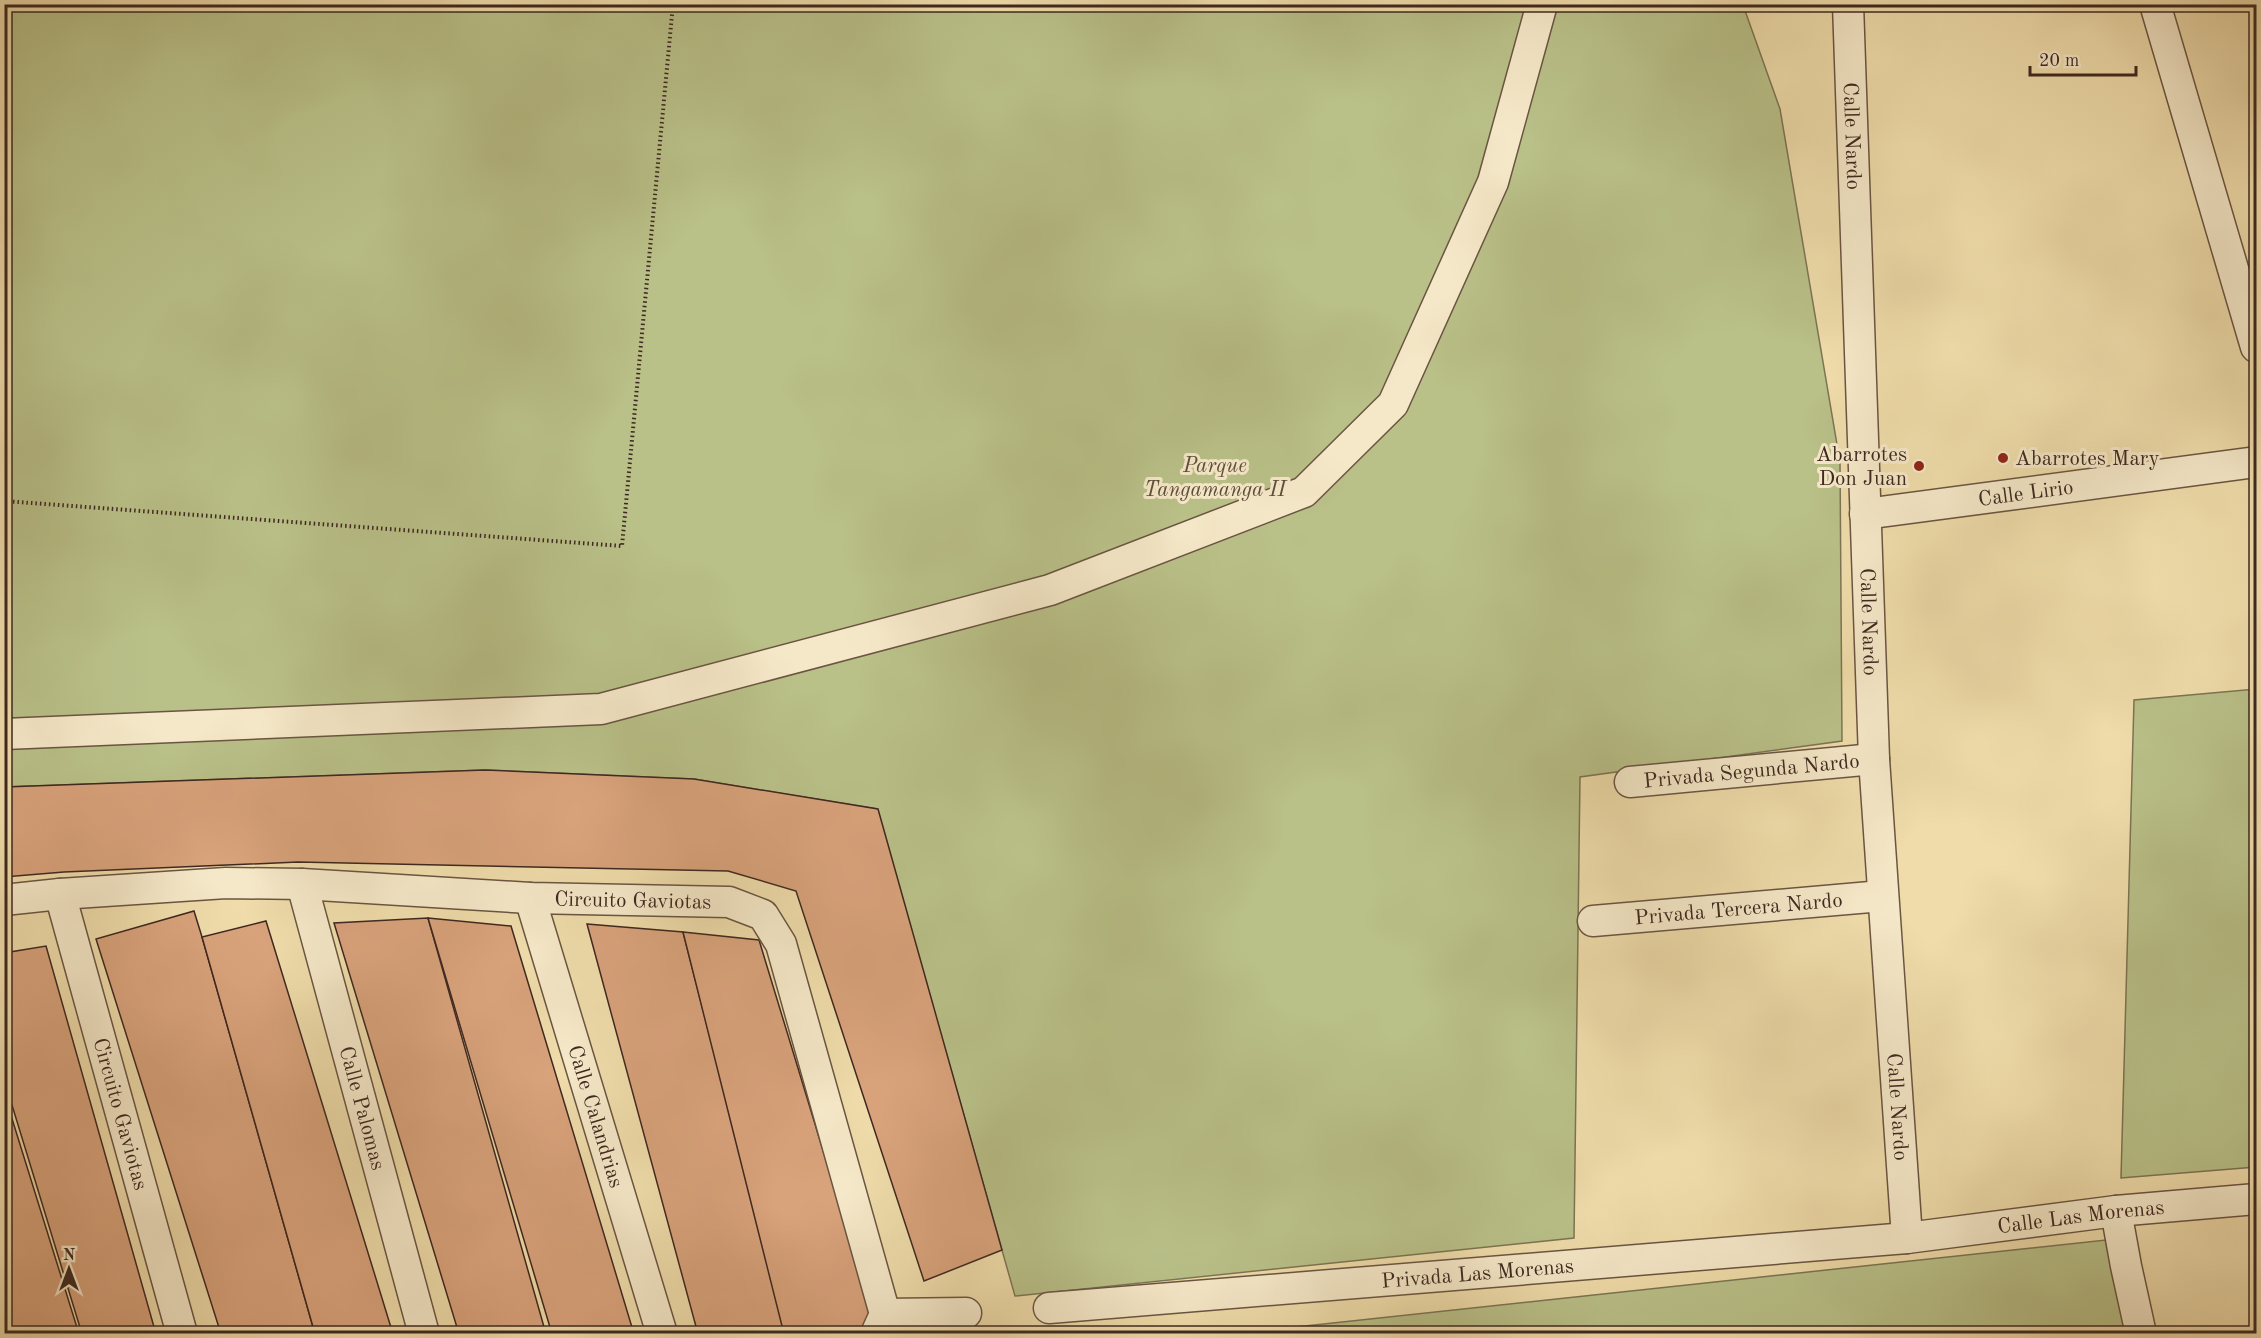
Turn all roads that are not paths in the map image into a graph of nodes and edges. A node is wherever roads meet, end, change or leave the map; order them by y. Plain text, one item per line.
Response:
1 (1542, 4) edge
2 (1848, 4) edge
3 (2155, 4) edge
4 (2256, 347) edge
5 (2256, 462) edge
6 (1865, 514) junction
7 (4, 734) edge
8 (1874, 759) junction
9 (1630, 782) dead end
10 (302, 884) junction
11 (60, 894) junction
12 (1882, 896) junction
13 (530, 898) junction
14 (4, 900) edge
15 (1593, 921) dead end
16 (2256, 1198) edge
17 (2116, 1211) junction
18 (1907, 1238) junction
19 (1049, 1308) dead end
20 (966, 1313) dead end
21 (880, 1324) edge
22 (182, 1334) edge
23 (424, 1334) edge
24 (662, 1334) edge
25 (2141, 1334) edge

1 - 7 street
2 - 6 street, Calle Nardo
3 - 4 street
5 - 6 street, Calle Lirio
6 - 8 street, Calle Nardo
8 - 9 street, Privada Segunda Nardo
8 - 12 street, Calle Nardo
10 - 11 street, Circuito Gaviotas
10 - 13 street, Circuito Gaviotas
10 - 23 street, Calle Palomas
11 - 14 street, Circuito Gaviotas
11 - 22 street, Circuito Gaviotas
12 - 15 street, Privada Tercera Nardo
12 - 18 street, Calle Nardo
13 - 21 street, Circuito Gaviotas
13 - 24 street, Calle Calandrias
16 - 17 street, Calle Las Morenas
17 - 18 street, Calle Las Morenas
17 - 25 street
18 - 19 street, Privada Las Morenas
20 - 21 street

